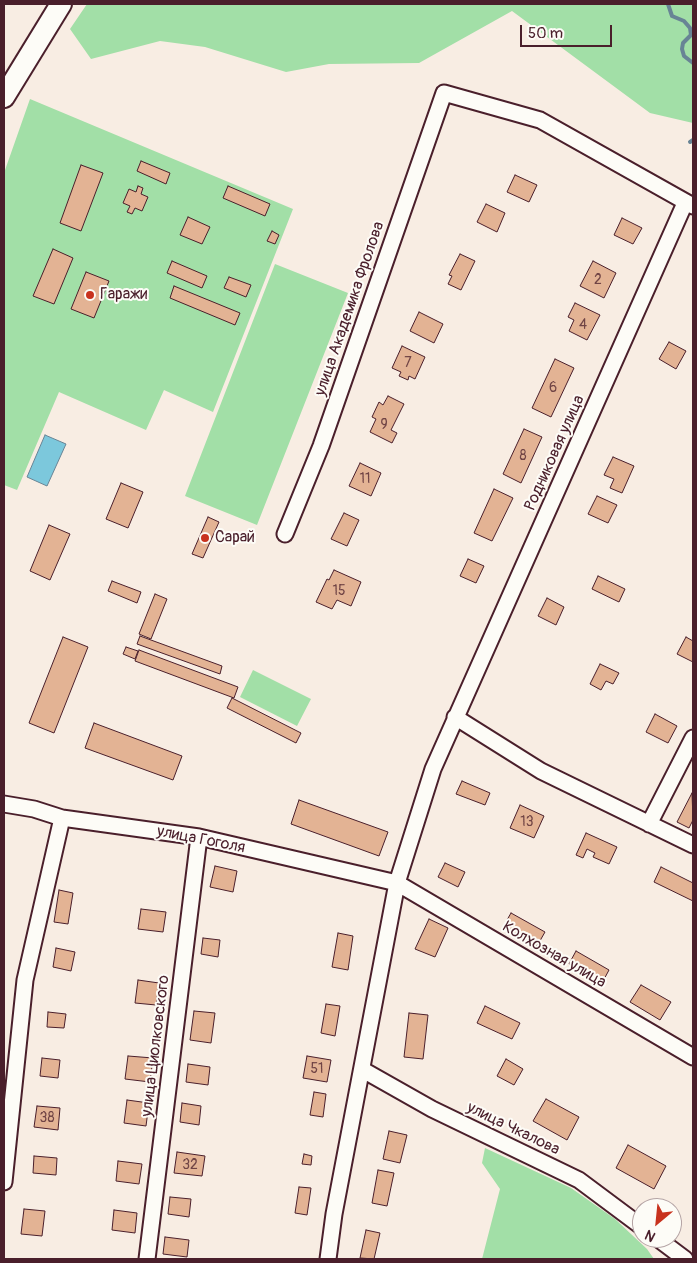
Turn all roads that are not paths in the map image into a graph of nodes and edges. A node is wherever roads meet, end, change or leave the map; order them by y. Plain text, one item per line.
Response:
1 (61, 4) edge
2 (4, 97) edge
3 (689, 204) edge
4 (285, 534) dead end
5 (455, 717) junction
6 (693, 738) edge
7 (4, 804) edge
8 (62, 818) junction
9 (649, 824) junction
10 (199, 837) junction
11 (693, 846) edge
12 (397, 883) junction
13 (693, 1057) edge
14 (363, 1070) junction
15 (4, 1182) edge
16 (632, 1220) edge
17 (670, 1248) edge
18 (146, 1259) edge
19 (328, 1259) edge
20 (685, 1259) edge

1 - 2 main road
3 - 4 street, улица Академика Фролова
3 - 5 street, Родниковая улица
5 - 9 street
5 - 12 street, Родниковая улица
6 - 9 street
7 - 8 street, улица Гоголя
8 - 10 street, улица Гоголя
8 - 15 street
9 - 11 street
10 - 12 street, улица Гоголя
10 - 18 street, улица Циолковского
12 - 13 street, Колхозная улица
12 - 14 street
14 - 16 street, улица Чкалова
14 - 19 street
17 - 20 street

